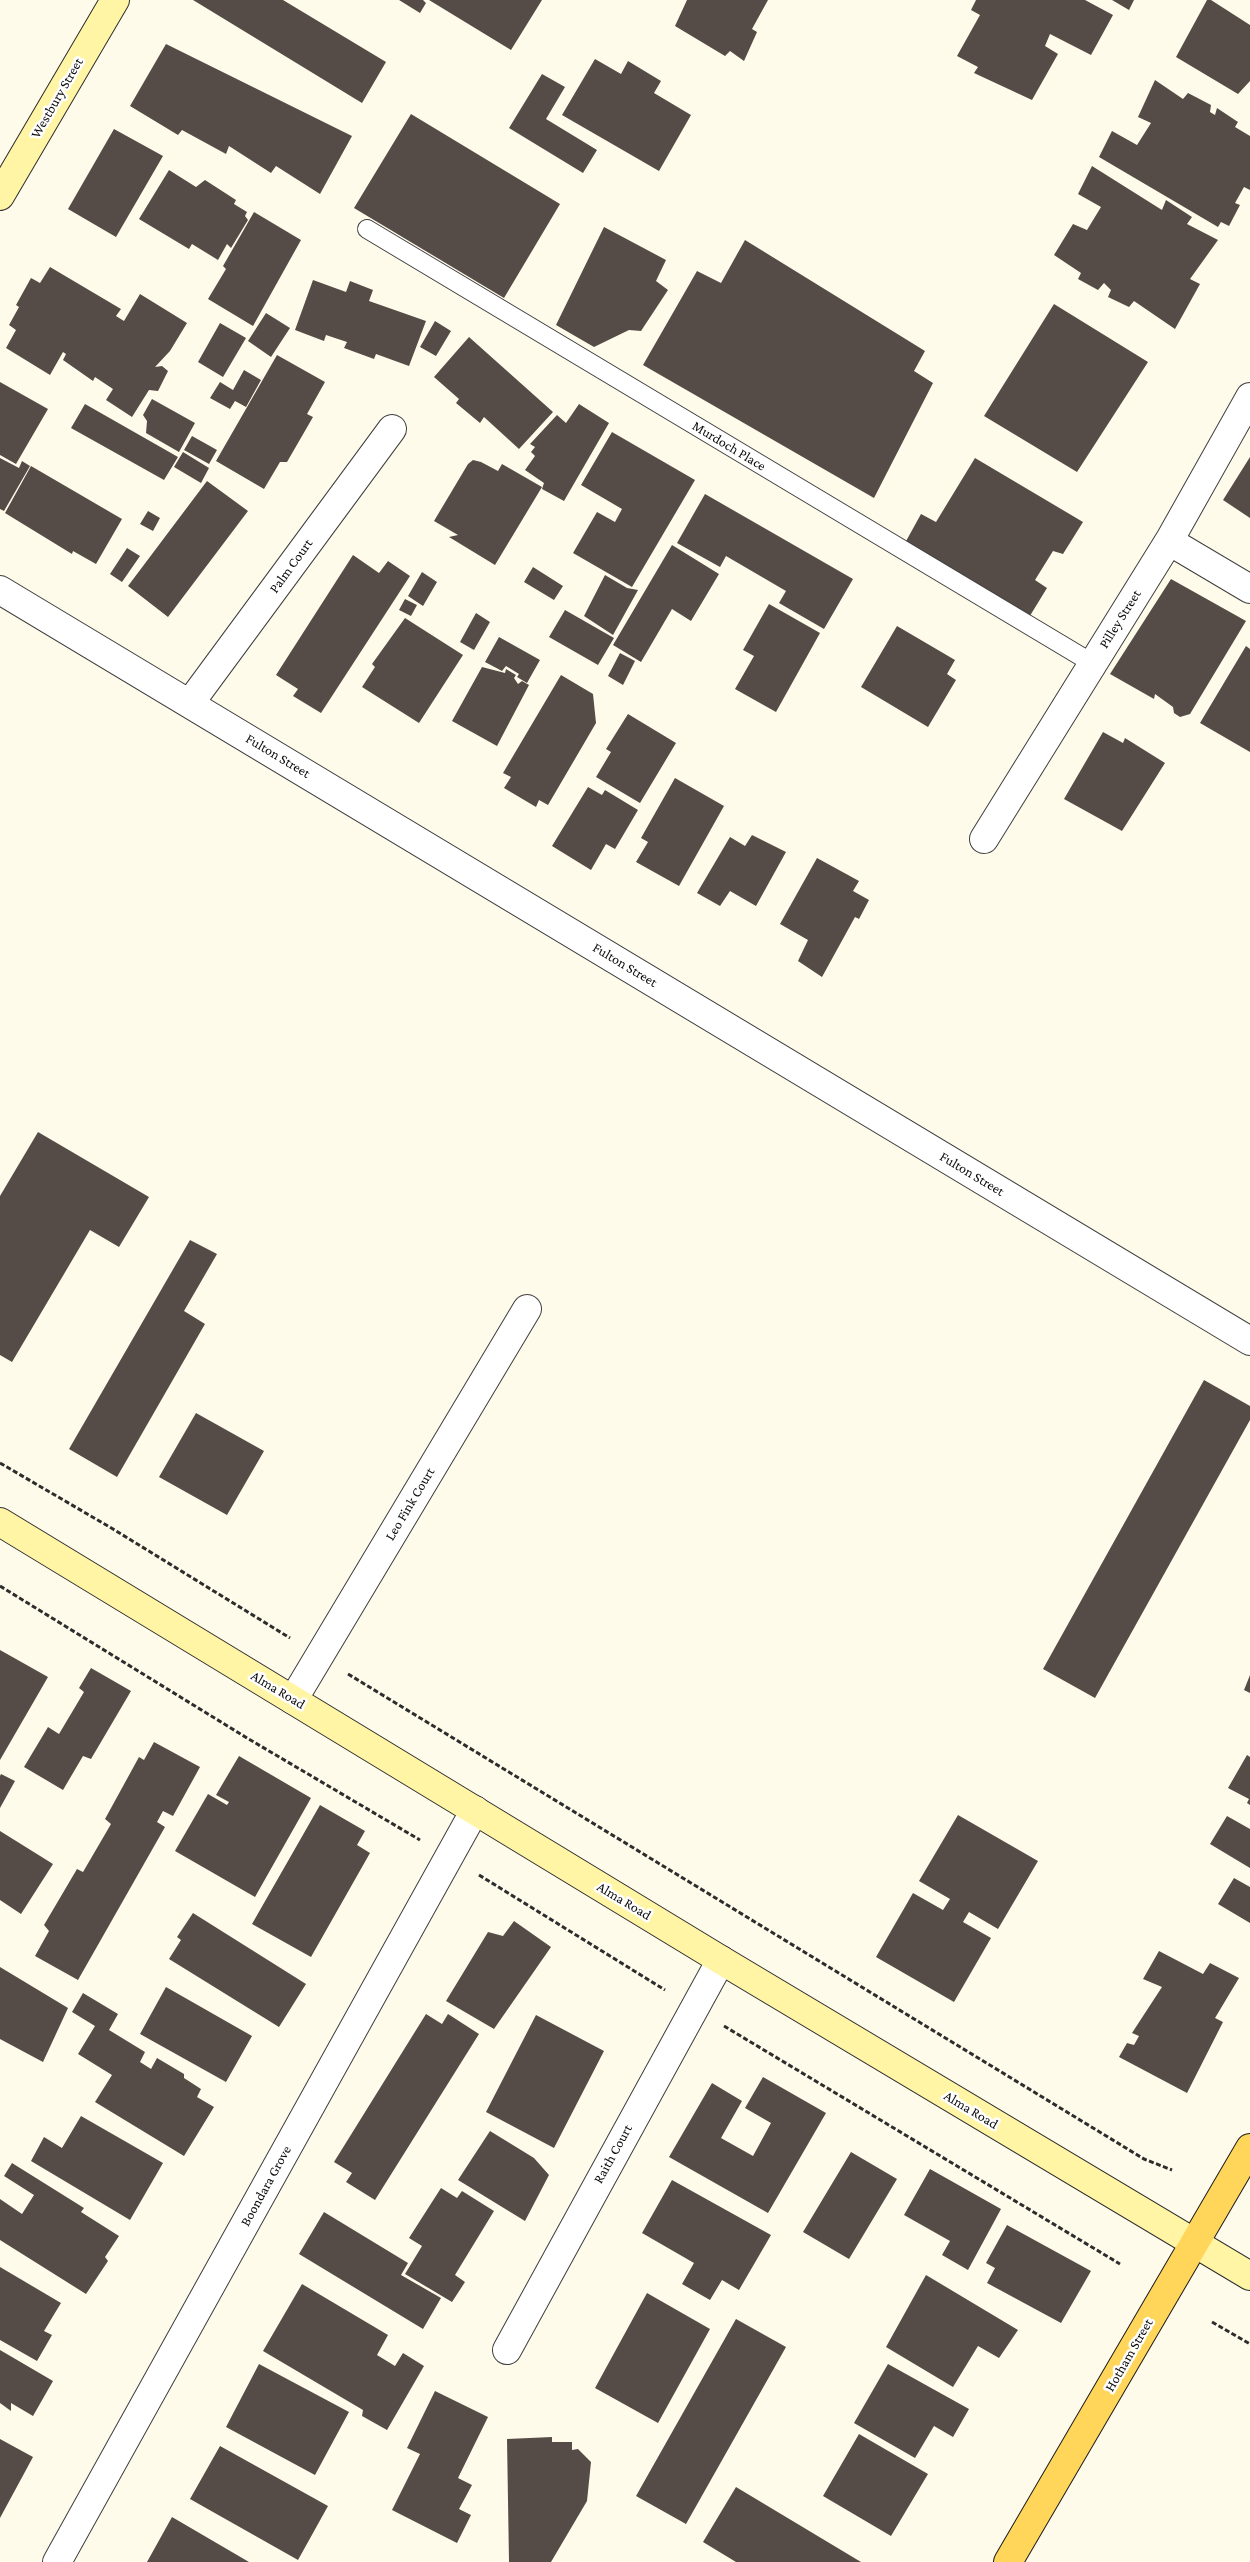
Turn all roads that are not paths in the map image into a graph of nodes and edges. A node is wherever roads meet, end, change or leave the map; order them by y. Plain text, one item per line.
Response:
1 (115, 0) edge
2 (0, 196) edge
3 (367, 229) dead end
4 (1250, 397) edge
5 (392, 429) dead end
6 (1169, 541) junction
7 (1250, 589) edge
8 (0, 590) edge
9 (1092, 663) junction
10 (190, 703) junction
11 (984, 839) dead end
12 (527, 1309) dead end
13 (1250, 1342) edge
14 (1, 1525) edge
15 (293, 1700) junction
16 (475, 1810) junction
17 (721, 1960) junction
18 (1250, 2148) edge
19 (1195, 2243) junction
20 (1250, 2276) edge
21 (507, 2350) dead end
22 (58, 2562) edge
23 (1008, 2562) edge

1 - 2 street, Westbury Street
3 - 9 lane, Murdoch Place
4 - 6 street, Pilley Street
5 - 10 street, Palm Court
6 - 7 street
6 - 9 street, Pilley Street
8 - 10 street, Fulton Street
9 - 11 street, Pilley Street
10 - 13 street, Fulton Street
12 - 15 street, Leo Fink Court
14 - 15 street, Alma Road
15 - 16 street, Alma Road
16 - 17 street, Alma Road
16 - 22 street, Boondara Grove
17 - 19 street, Alma Road
17 - 21 street, Raith Court
18 - 19 main road, Hotham Street
19 - 20 street, Alma Road
19 - 23 main road, Hotham Street

